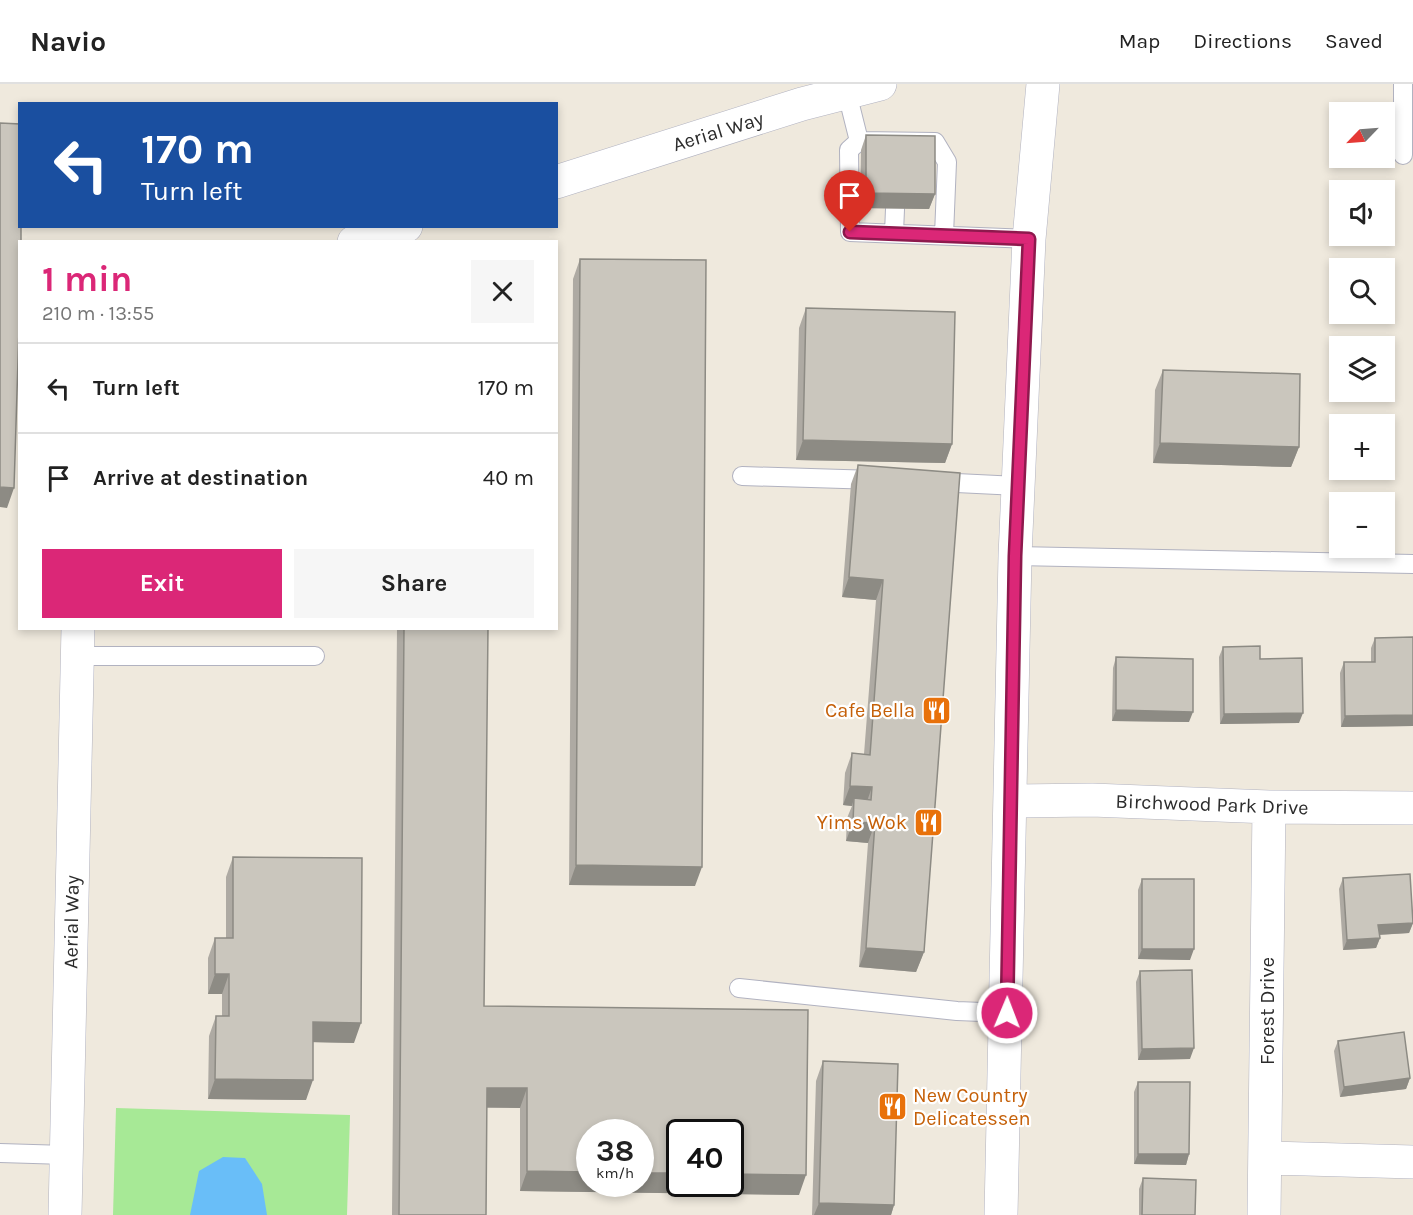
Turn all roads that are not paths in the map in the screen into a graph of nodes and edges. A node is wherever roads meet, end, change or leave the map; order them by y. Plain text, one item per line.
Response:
1 (880, 84) edge
2 (1043, 84) edge
3 (1403, 84) edge
4 (847, 93) junction
5 (859, 141) junction
6 (1403, 155) dead end
7 (558, 181) edge
8 (895, 209) edge
9 (400, 228) edge
10 (894, 233) junction
11 (944, 235) junction
12 (1029, 239) junction
13 (360, 240) edge
14 (742, 476) dead end
15 (897, 481) edge
16 (921, 482) edge
17 (1018, 486) junction
18 (1015, 556) junction
19 (1413, 564) edge
20 (78, 642) edge
21 (315, 656) dead end
22 (1012, 801) junction
23 (1269, 807) junction
24 (1413, 808) edge
25 (739, 988) dead end
26 (1007, 1013) junction
27 (0, 1152) edge
28 (66, 1155) junction
29 (1266, 1158) junction
30 (1413, 1162) edge
31 (65, 1215) edge
32 (1001, 1215) edge
33 (1264, 1215) edge

1 - 4 street, Aerial Way
2 - 12 street
3 - 6 lane
4 - 5 lane
4 - 7 street, Aerial Way
5 - 10 lane
5 - 11 lane
8 - 10 lane
9 - 13 street
10 - 11 lane
11 - 12 lane
12 - 17 street
14 - 15 lane
16 - 17 lane
17 - 18 street
18 - 19 lane
18 - 22 street
20 - 21 lane
20 - 28 street, Aerial Way
22 - 23 street, Birchwood Park Drive
22 - 26 street
23 - 24 street, Birchwood Park Drive
23 - 29 street, Forest Drive
25 - 26 lane
26 - 32 street
27 - 28 lane
28 - 31 street, Aerial Way
29 - 30 street
29 - 33 street, Forest Drive

